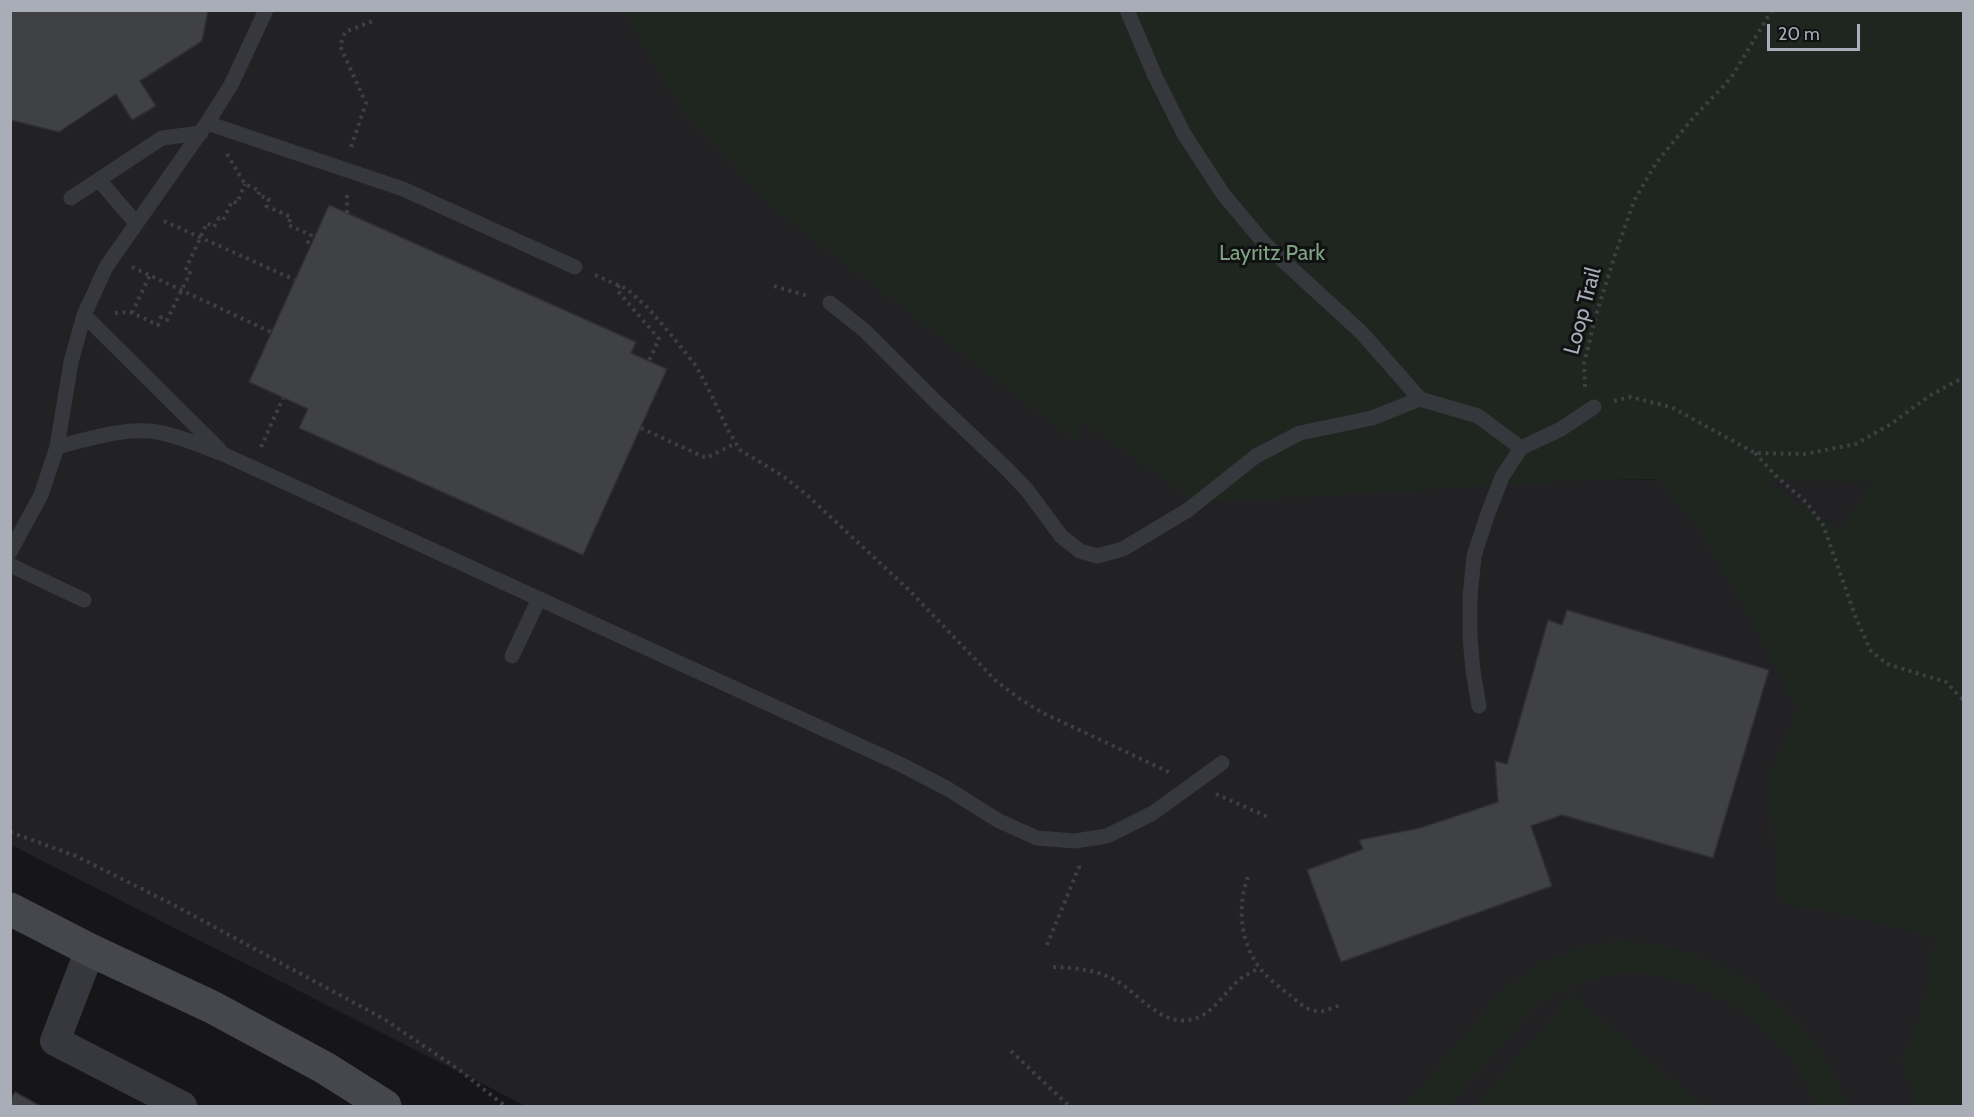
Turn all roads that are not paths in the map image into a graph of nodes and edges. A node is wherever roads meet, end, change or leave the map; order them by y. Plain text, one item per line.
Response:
1 (266, 10) edge
2 (1127, 10) edge
3 (204, 128) junction
4 (99, 180) junction
5 (71, 198) dead end
6 (140, 218) junction
7 (574, 267) road end
8 (830, 303) road end
9 (84, 315) junction
10 (1420, 399) junction
11 (1594, 407) road end
12 (57, 447) junction
13 (1521, 448) junction
14 (223, 454) junction
15 (10, 552) edge
16 (10, 565) edge
17 (539, 599) junction
18 (84, 600) dead end
19 (512, 656) dead end
20 (1479, 706) dead end
21 (1222, 763) dead end
22 (10, 909) edge
23 (90, 950) junction
24 (182, 1107) edge
25 (385, 1107) edge

1 - 3 lane
2 - 10 lane
3 - 4 lane
3 - 6 lane
3 - 7 lane
4 - 5 lane
4 - 6 lane
6 - 9 lane
8 - 10 lane
9 - 12 lane
9 - 14 lane
10 - 13 lane
11 - 13 lane
12 - 14 lane
12 - 15 lane
13 - 20 lane
14 - 17 lane
16 - 18 lane
17 - 19 lane
17 - 21 lane
22 - 23 main road
23 - 24 street
23 - 25 main road

